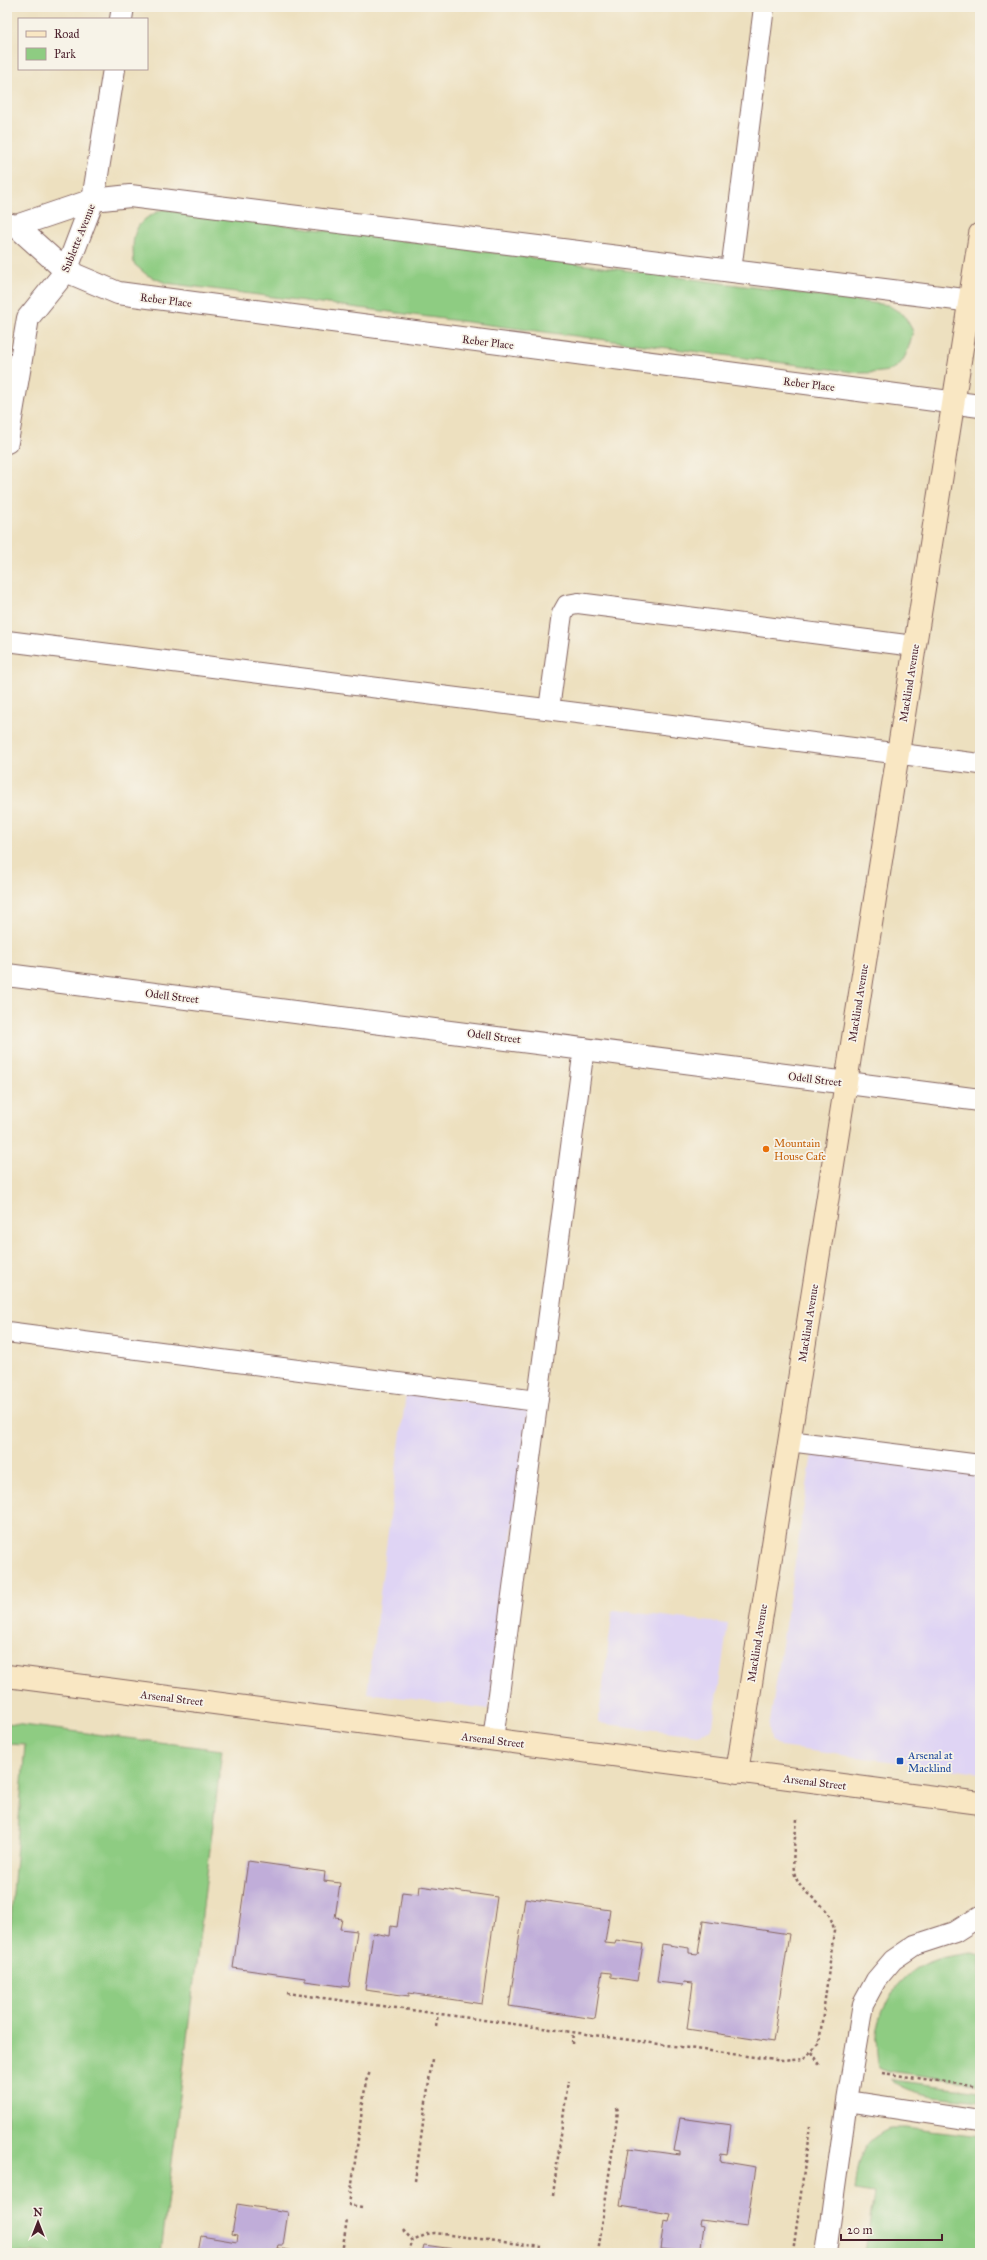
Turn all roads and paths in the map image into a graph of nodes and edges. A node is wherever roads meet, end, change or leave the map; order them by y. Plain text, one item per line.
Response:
1 (123, 7) edge
2 (764, 7) edge
3 (121, 18) edge
4 (114, 70) edge
5 (93, 200) junction
6 (12, 225) edge
7 (980, 234) edge
8 (66, 271) junction
9 (731, 271) junction
10 (975, 302) edge
11 (953, 403) junction
12 (980, 406) edge
13 (7, 442) edge
14 (7, 641) edge
15 (914, 646) junction
16 (549, 709) junction
17 (898, 753) junction
18 (980, 764) edge
19 (7, 975) edge
20 (584, 1048) junction
21 (846, 1083) junction
22 (980, 1100) edge
23 (7, 1332) edge
24 (537, 1401) junction
25 (789, 1442) junction
26 (980, 1465) edge
27 (7, 1676) edge
28 (493, 1740) junction
29 (737, 1772) junction
30 (980, 1802) edge
31 (797, 1819) dead end
32 (980, 1916) edge
33 (287, 1993) dead end
34 (438, 2014) junction
35 (436, 2026) dead end
36 (573, 2032) junction
37 (572, 2044) dead end
38 (812, 2052) junction
39 (432, 2059) dead end
40 (820, 2065) dead end
41 (370, 2072) dead end
42 (882, 2073) dead end
43 (568, 2081) dead end
44 (980, 2087) edge
45 (846, 2101) junction
46 (616, 2105) dead end
47 (980, 2121) edge
48 (810, 2126) dead end
49 (415, 2181) dead end
50 (553, 2195) dead end
51 (362, 2207) dead end
52 (347, 2219) dead end
53 (403, 2230) dead end
54 (412, 2241) junction
55 (542, 2247) dead end
56 (342, 2253) edge
57 (408, 2253) edge
58 (598, 2253) edge
59 (793, 2253) edge
60 (826, 2253) edge

1 - 3 street
2 - 9 lane
4 - 5 street, Sublette Avenue
5 - 6 street, Reber Place
5 - 8 street, Sublette Avenue
5 - 9 street, Reber Place
6 - 8 street, Reber Place
7 - 10 street, Macklind Avenue
8 - 11 street, Reber Place
8 - 13 street, Sublette Avenue
9 - 10 street, Reber Place
10 - 11 street, Macklind Avenue
11 - 12 street, Reber Place
11 - 15 street, Macklind Avenue
14 - 16 lane
15 - 16 lane
15 - 17 street, Macklind Avenue
16 - 17 lane
17 - 18 lane
17 - 21 street, Macklind Avenue
19 - 20 street, Odell Street
20 - 21 street, Odell Street
20 - 24 lane
21 - 22 street, Odell Street
21 - 25 street, Macklind Avenue
23 - 24 lane
24 - 28 lane
25 - 26 lane
25 - 29 street, Macklind Avenue
27 - 28 street, Arsenal Street
28 - 29 street, Arsenal Street
29 - 30 street, Arsenal Street
31 - 38 path
32 - 45 lane
33 - 34 path
34 - 35 path
34 - 36 path
36 - 37 path
36 - 38 path
38 - 40 path
39 - 49 path
41 - 51 path
42 - 44 path
43 - 50 path
45 - 47 lane
45 - 60 lane
46 - 58 path
48 - 59 path
52 - 56 path
53 - 54 path
54 - 55 path
54 - 57 path

